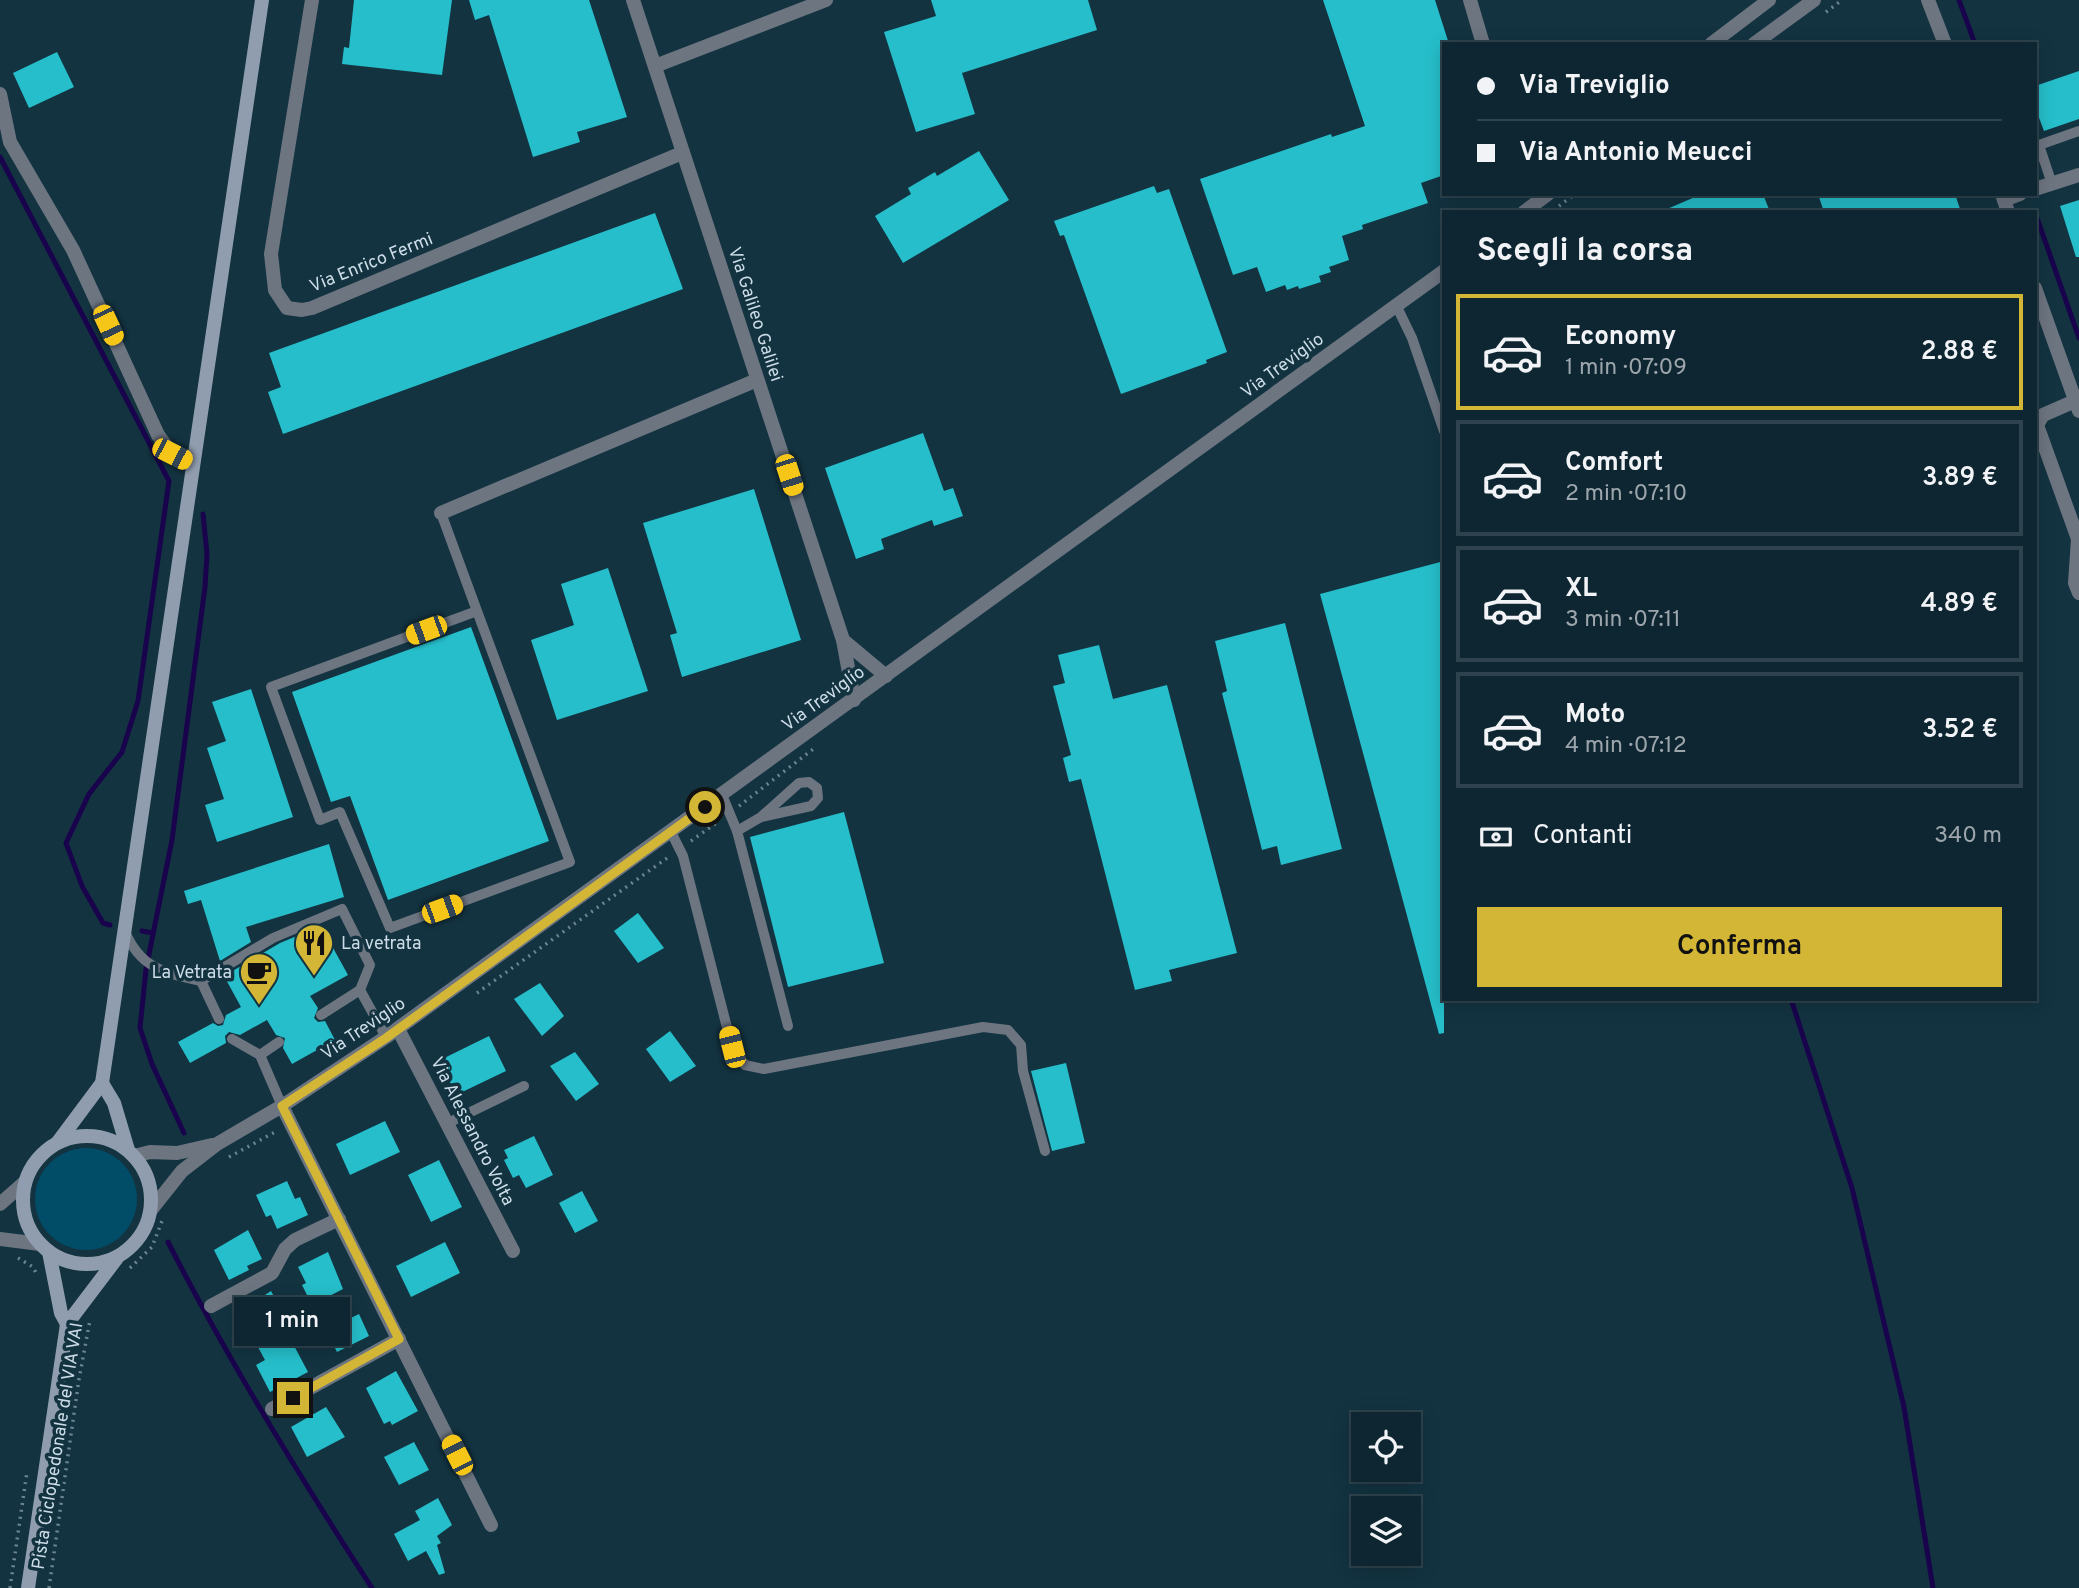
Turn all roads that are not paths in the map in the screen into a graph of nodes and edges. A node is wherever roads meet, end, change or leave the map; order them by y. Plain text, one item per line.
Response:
1 (262, 0) edge
2 (312, 0) edge
3 (633, 0) edge
4 (826, 0) edge
5 (1470, 0) edge
6 (1769, 0) edge
7 (1814, 0) edge
8 (1928, 0) edge
9 (1482, 42) edge
10 (1714, 42) edge
11 (1757, 42) edge
12 (1944, 42) edge
13 (655, 66) junction
14 (0, 94) edge
15 (2079, 131) edge
16 (682, 153) junction
17 (2079, 175) edge
18 (2052, 184) junction
19 (2037, 188) edge
20 (1545, 196) edge
21 (1527, 210) edge
22 (1442, 272) edge
23 (2037, 294) edge
24 (1396, 305) junction
25 (757, 380) junction
26 (2077, 406) edge
27 (1442, 425) edge
28 (192, 464) junction
29 (441, 513) joint
30 (2079, 593) edge
31 (477, 611) junction
32 (843, 640) junction
33 (886, 676) junction
34 (853, 700) junction
35 (722, 794) junction
36 (761, 817) junction
37 (737, 831) junction
38 (671, 832) junction
39 (125, 931) junction
40 (201, 981) junction
41 (360, 990) junction
42 (321, 1015) dead end
43 (219, 1019) dead end
44 (788, 1026) dead end
45 (392, 1033) junction
46 (232, 1039) dead end
47 (279, 1042) dead end
48 (260, 1055) junction
49 (102, 1083) junction
50 (524, 1086) dead end
51 (282, 1106) junction
52 (448, 1124) junction
53 (58, 1142) junction
54 (217, 1144) junction
55 (1045, 1151) dead end
56 (131, 1153) junction
57 (25, 1182) junction
58 (0, 1204) edge
59 (157, 1214) junction
60 (339, 1219) junction
61 (0, 1239) edge
62 (44, 1248) junction
63 (513, 1251) dead end
64 (118, 1257) junction
65 (211, 1306) dead end
66 (67, 1324) junction
67 (399, 1339) junction
68 (272, 1409) dead end
69 (491, 1525) dead end
70 (28, 1588) edge

1 - 28 main road
2 - 16 street, Via Enrico Fermi
3 - 13 street, Via Galileo Galilei
4 - 13 street
5 - 9 street
6 - 10 street
7 - 11 street
8 - 12 street
13 - 16 street, Via Galileo Galilei
14 - 28 street
15 - 18 lane
16 - 25 street, Via Galileo Galilei
17 - 18 street
18 - 19 street
20 - 21 street
22 - 24 street, Via Treviglio
23 - 26 street
24 - 27 lane
24 - 33 street, Via Treviglio
25 - 29 street
25 - 32 street, Via Galileo Galilei
26 - 30 street
28 - 39 main road
29 - 31 lane
31 - 31 lane
32 - 33 street
32 - 34 street, Via Galileo Galilei
33 - 34 street, Via Treviglio
34 - 35 street, Via Treviglio
35 - 37 lane
35 - 38 street, Via Treviglio
36 - 36 lane
36 - 37 lane
37 - 44 lane
38 - 45 street, Via Treviglio
38 - 55 lane
39 - 40 lane
39 - 49 main road
40 - 41 lane
40 - 43 lane
41 - 42 lane
41 - 45 lane
45 - 51 street, Via Treviglio
45 - 52 street, Via Alessandro Volta
46 - 48 lane
47 - 48 lane
48 - 51 lane
49 - 53 main road
49 - 56 main road
50 - 52 lane
51 - 54 street, Via Treviglio
51 - 60 street
52 - 63 street, Via Alessandro Volta
53 - 56 main road
53 - 57 main road
54 - 56 street, Via Treviglio
54 - 59 street, Via Treviglio
56 - 59 main road
57 - 58 street
57 - 62 main road
59 - 64 main road
60 - 65 street
60 - 67 street
61 - 62 street
62 - 64 main road
62 - 66 main road
64 - 66 main road
66 - 70 main road
67 - 68 street
67 - 69 street

